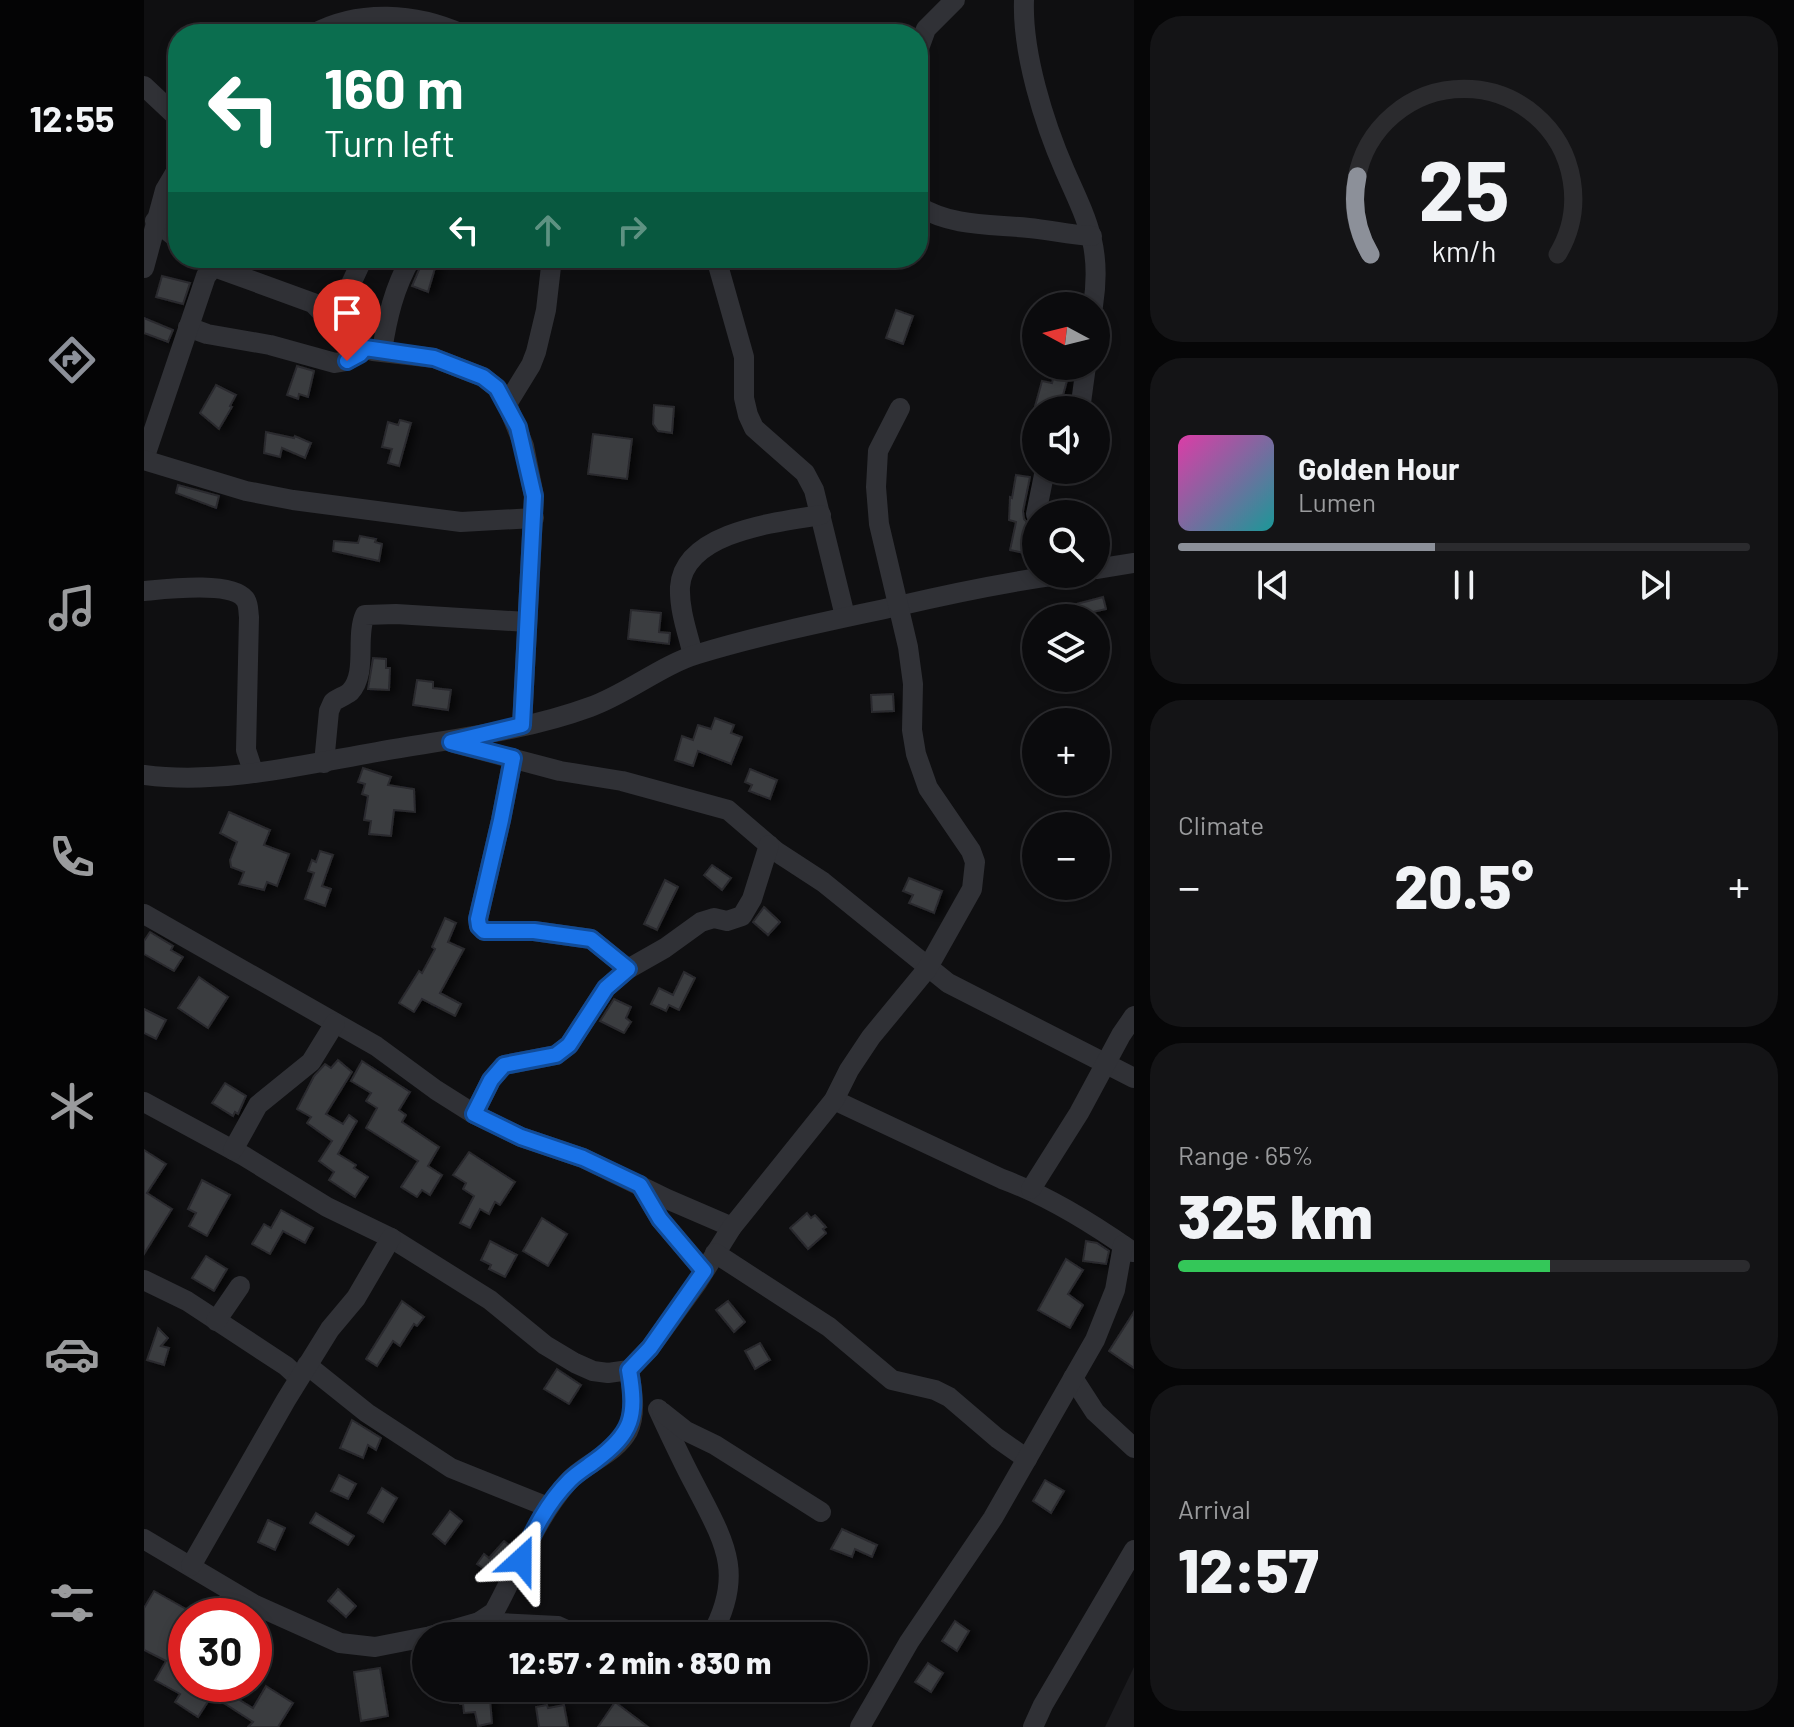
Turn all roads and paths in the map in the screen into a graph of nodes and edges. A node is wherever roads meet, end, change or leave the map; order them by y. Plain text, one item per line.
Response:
1 (955, 0) edge
2 (1024, 0) edge
3 (342, 24) edge
4 (437, 24) edge
5 (928, 27) edge
6 (144, 86) edge
7 (168, 109) edge
8 (168, 185) edge
9 (928, 212) edge
10 (150, 231) edge
11 (1092, 236) junction
12 (144, 268) edge
13 (205, 268) edge
14 (217, 268) edge
15 (358, 268) edge
16 (406, 268) edge
17 (551, 268) edge
18 (719, 268) edge
19 (1095, 292) edge
20 (329, 317) junction
21 (188, 327) junction
22 (373, 350) junction
23 (507, 404) junction
24 (900, 408) dead end
25 (144, 456) edge
26 (821, 515) junction
27 (534, 518) junction
28 (1134, 563) edge
29 (1110, 567) edge
30 (1022, 579) edge
31 (144, 591) edge
32 (898, 606) junction
33 (845, 616) junction
34 (527, 622) junction
35 (693, 655) junction
36 (522, 725) junction
37 (451, 742) junction
38 (513, 758) junction
39 (324, 763) junction
40 (253, 771) junction
41 (149, 780) edge
42 (769, 845) junction
43 (144, 914) edge
44 (628, 969) junction
45 (927, 969) junction
46 (1134, 1016) edge
47 (335, 1023) junction
48 (1105, 1063) junction
49 (1134, 1078) edge
50 (834, 1100) junction
51 (144, 1102) edge
52 (474, 1114) junction
53 (233, 1150) junction
54 (640, 1185) junction
55 (1031, 1189) junction
56 (732, 1227) junction
57 (391, 1238) junction
58 (1128, 1249) edge
59 (710, 1262) junction
60 (144, 1280) edge
61 (240, 1286) dead end
62 (216, 1321) junction
63 (629, 1370) junction
64 (303, 1371) junction
65 (1073, 1378) junction
66 (633, 1401) junction
67 (658, 1409) junction
68 (1134, 1448) edge
69 (1027, 1459) junction
70 (548, 1507) junction
71 (821, 1512) dead end
72 (144, 1539) edge
73 (1134, 1550) edge
74 (191, 1566) junction
75 (479, 1622) edge
76 (719, 1622) edge
77 (412, 1639) edge
78 (860, 1727) edge
79 (1033, 1727) edge

1 - 5 street
2 - 11 street
3 - 4 street
6 - 7 street
8 - 10 street
9 - 11 street
10 - 12 street
11 - 19 street
13 - 21 street
14 - 20 street
15 - 20 street
16 - 22 street
17 - 23 street
18 - 26 street
20 - 22 street
21 - 22 street
21 - 25 street
22 - 23 street
23 - 27 street
24 - 32 street
25 - 27 street
26 - 33 street
26 - 35 street
27 - 34 street
28 - 29 street
30 - 32 street
31 - 40 street
32 - 33 street
32 - 45 street
33 - 35 street
34 - 36 street
34 - 39 street
35 - 36 street
36 - 37 street
37 - 38 street
37 - 39 street
38 - 42 street
38 - 44 street
39 - 40 street
40 - 41 street
42 - 44 street
42 - 45 street
43 - 47 street
44 - 52 street
45 - 48 street
45 - 50 street
46 - 48 street
47 - 52 street
47 - 53 street
48 - 49 street
48 - 55 street
50 - 55 street
50 - 56 street
51 - 53 street
52 - 54 street
53 - 57 street
54 - 56 street
54 - 59 street
55 - 58 street
56 - 59 street
57 - 63 street
57 - 64 street
58 - 65 street
59 - 63 street
59 - 69 street
60 - 62 street
61 - 62 street
62 - 64 street
63 - 66 street
64 - 70 street
64 - 74 street
65 - 68 street
65 - 69 street
66 - 67 street
66 - 70 street
67 - 71 street
67 - 76 street
69 - 78 street
70 - 75 street
72 - 74 street
73 - 79 street
74 - 77 street

